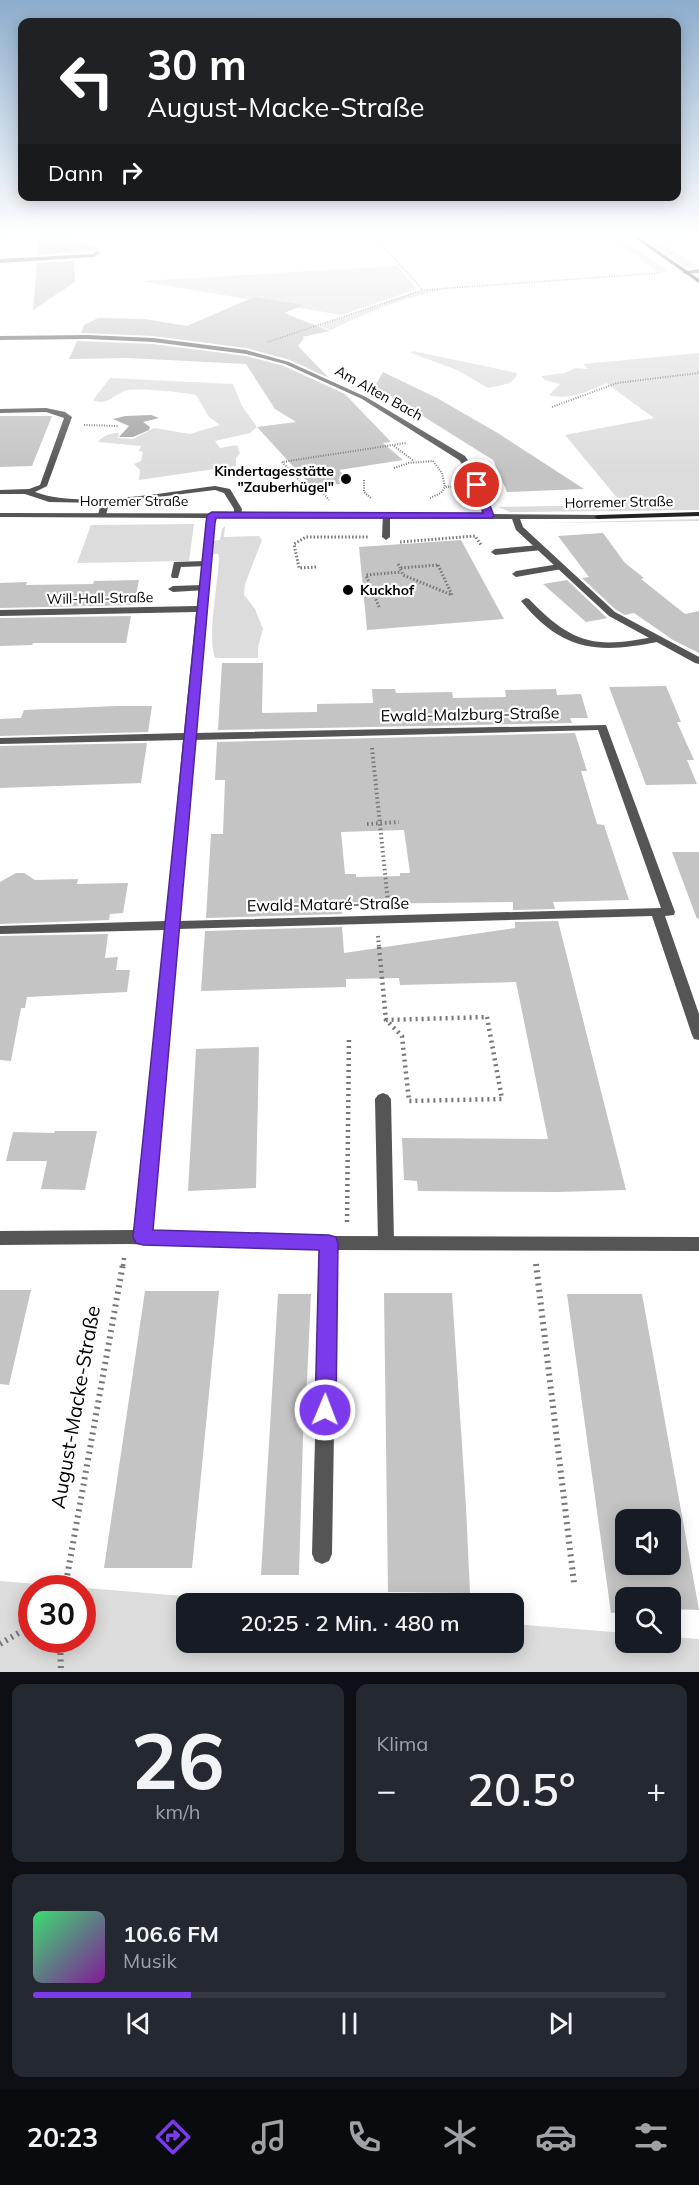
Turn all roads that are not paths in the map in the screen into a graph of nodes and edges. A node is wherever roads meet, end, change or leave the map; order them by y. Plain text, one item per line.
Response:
1 (0, 338) edge
2 (0, 411) edge
3 (25, 491) junction
4 (0, 492) edge
5 (106, 501) junction
6 (699, 514) edge
7 (0, 515) edge
8 (102, 515) junction
9 (212, 515) junction
10 (237, 515) junction
11 (386, 515) junction
12 (489, 516) junction
13 (515, 516) junction
14 (598, 517) joint
15 (386, 537) road end
16 (540, 548) junction
17 (495, 552) dead end
18 (205, 564) junction
19 (559, 567) junction
20 (516, 574) dead end
21 (203, 588) junction
22 (173, 589) junction
23 (171, 600) dead end
24 (526, 601) dead end
25 (201, 609) junction
26 (0, 613) edge
27 (657, 639) junction
28 (699, 661) edge
29 (189, 737) junction
30 (0, 741) edge
31 (657, 912) junction
32 (171, 925) junction
33 (0, 930) edge
34 (699, 1035) edge
35 (383, 1099) dead end
36 (135, 1237) junction
37 (0, 1238) edge
38 (386, 1242) junction
39 (338, 1243) junction
40 (699, 1244) edge
41 (322, 1554) dead end

1 - 12 street, Am Alten Bach
2 - 3 street
3 - 4 street
3 - 5 street
5 - 8 street
5 - 10 street
6 - 14 main road, Horremer Straße
7 - 8 street, Horremer Straße
8 - 9 street, Horremer Straße
9 - 10 street, Horremer Straße
9 - 18 street
10 - 11 street, Horremer Straße
11 - 12 street, Horremer Straße
11 - 15 street
12 - 13 street, Horremer Straße
13 - 14 street, Horremer Straße
13 - 16 street
16 - 17 street
16 - 19 street
18 - 21 street
18 - 22 street
19 - 20 street
19 - 27 street
21 - 22 street
21 - 25 street
22 - 23 street
24 - 27 street
25 - 26 street, Will-Hall-Straße
25 - 29 street
27 - 28 street
29 - 30 street, Ewald-Malzburg-Straße
29 - 31 street, Ewald-Malzburg-Straße
29 - 32 street
31 - 32 street, Ewald-Mataré-Straße
31 - 34 street
32 - 33 street, Ewald-Mataré-Straße
32 - 36 street
35 - 38 street
36 - 37 street
36 - 39 street
38 - 39 street
38 - 40 street
39 - 41 street

